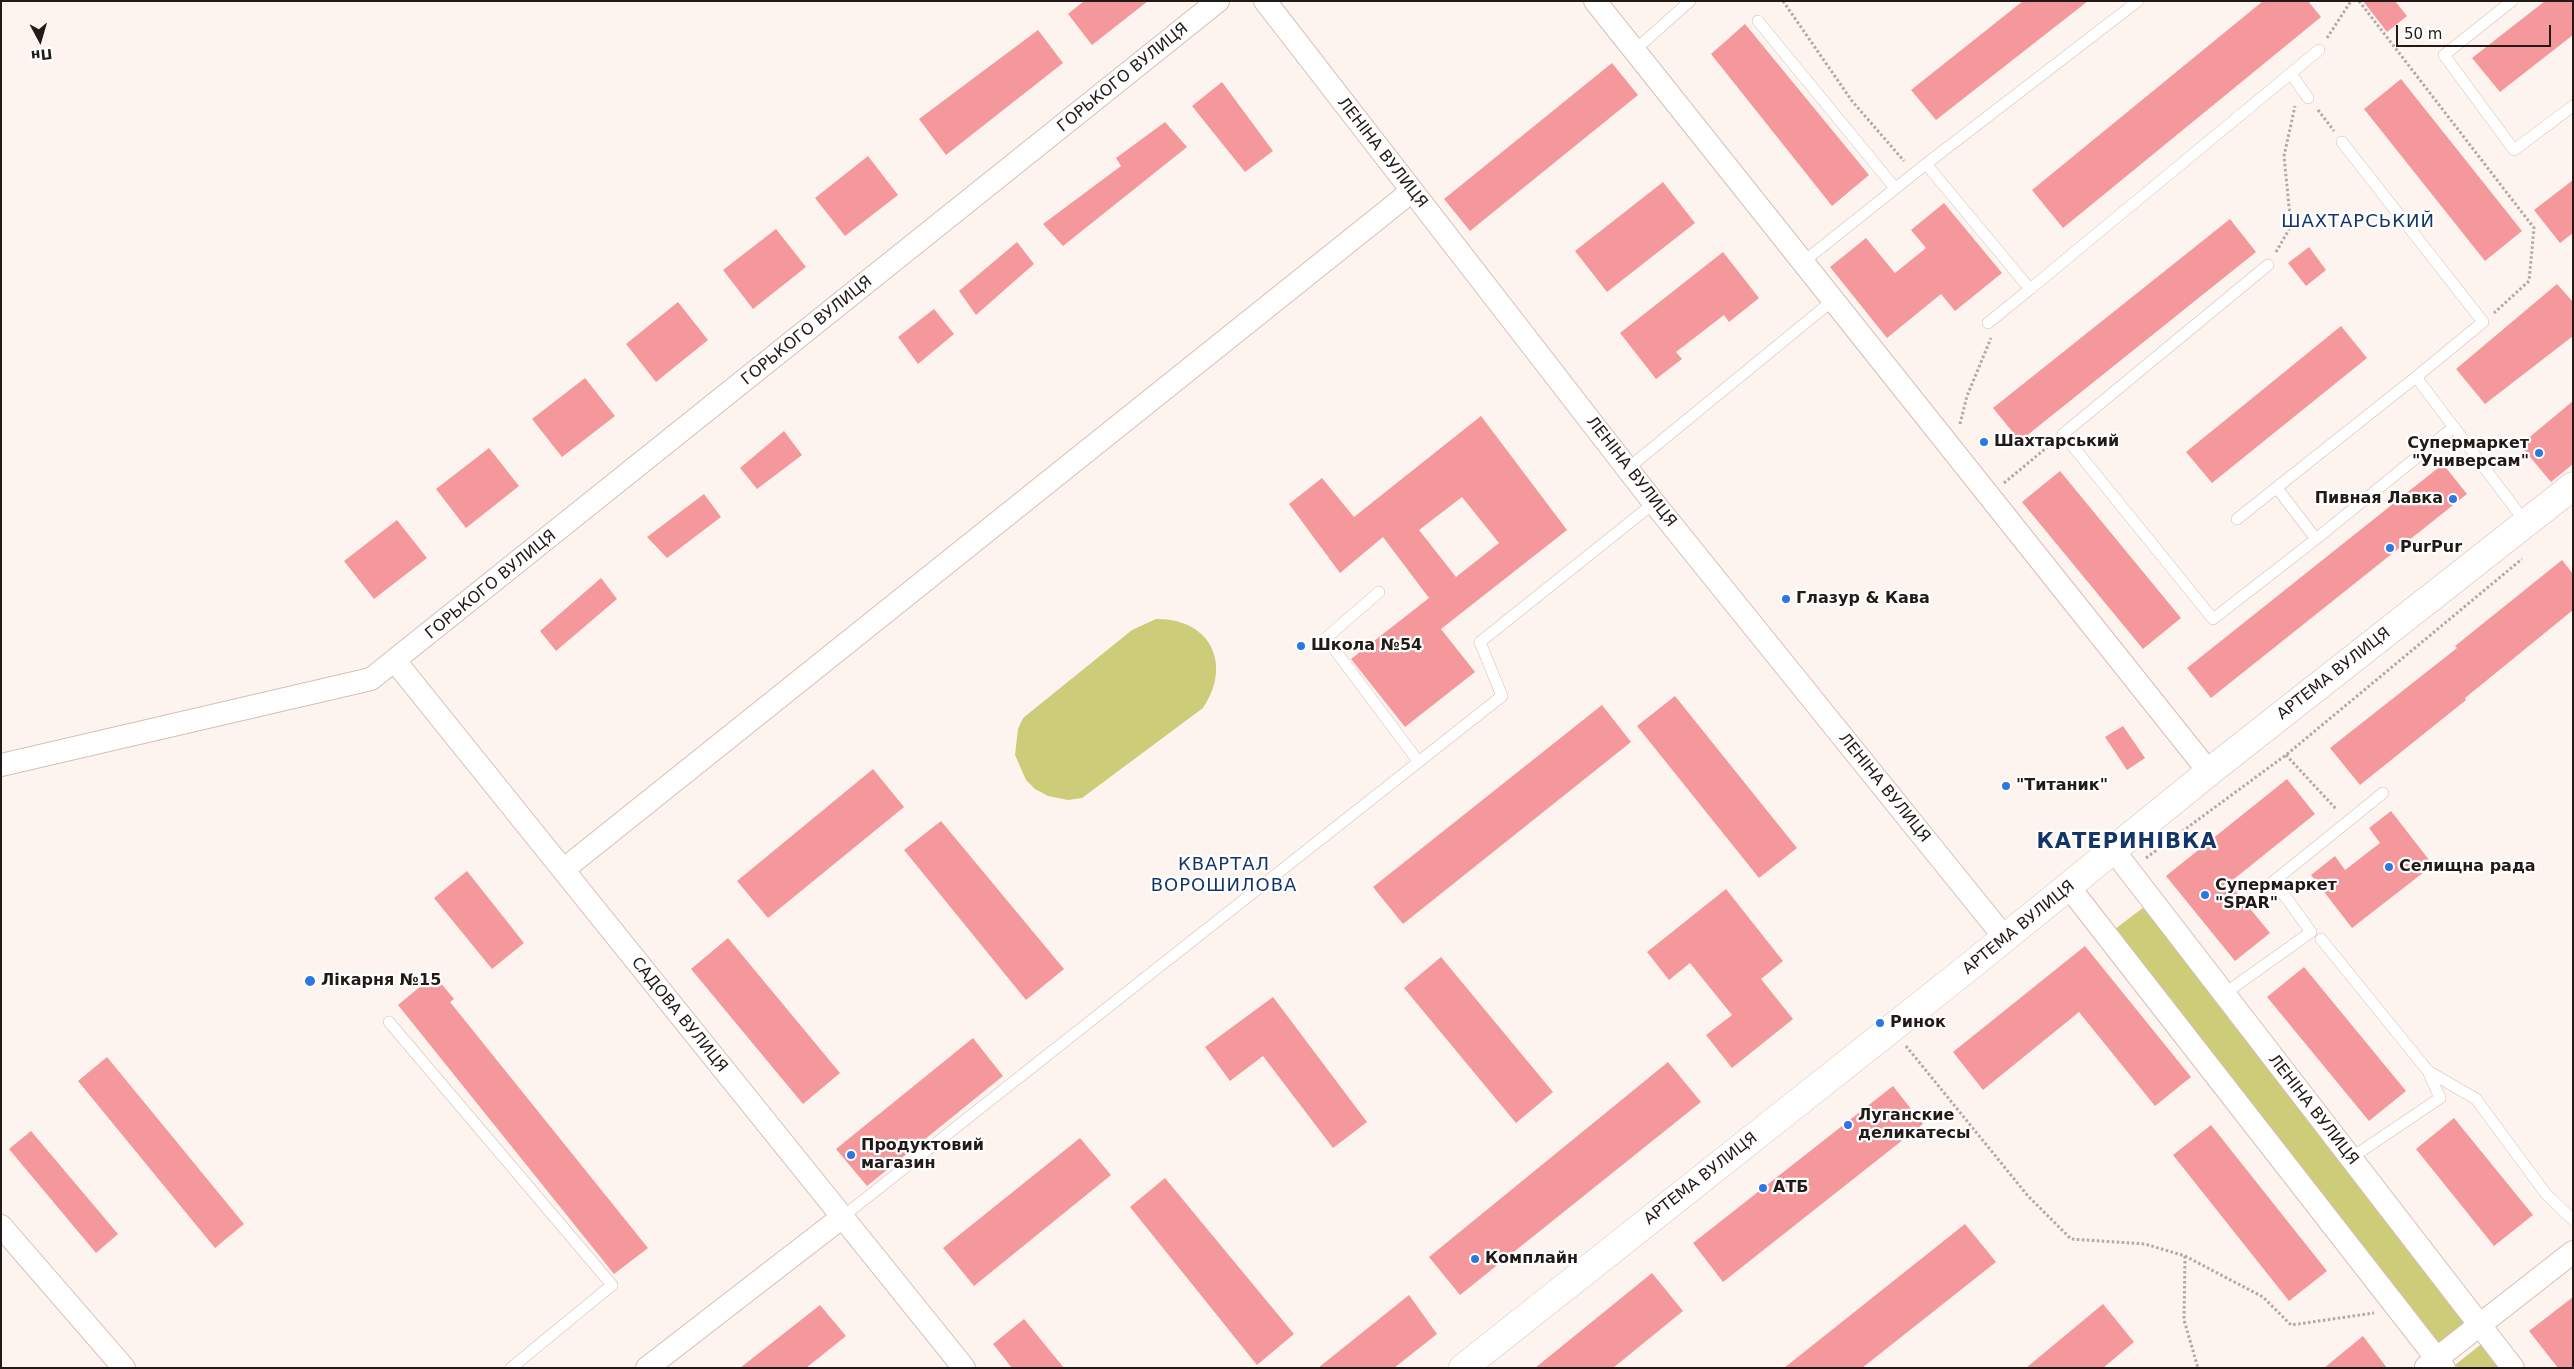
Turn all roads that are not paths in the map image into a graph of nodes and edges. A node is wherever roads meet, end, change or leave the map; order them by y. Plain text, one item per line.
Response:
1 (1218, 1) edge
2 (1265, 1) edge
3 (1595, 1) edge
4 (1690, 1) edge
5 (2138, 1) edge
6 (2512, 1) edge
7 (1758, 21) dead end
8 (1635, 50) junction
9 (2319, 50) road end
10 (2291, 74) junction
11 (2308, 98) road end
12 (2573, 106) edge
13 (2342, 142) road end
14 (1926, 164) junction
15 (1895, 188) junction
16 (1412, 190) junction
17 (1804, 262) junction
18 (2268, 265) road end
19 (2030, 289) junction
20 (1832, 301) junction
21 (1988, 322) dead end
22 (2416, 377) junction
23 (2454, 427) junction
24 (1627, 469) junction
25 (2573, 486) edge
26 (2277, 488) junction
27 (1654, 503) junction
28 (2237, 519) dead end
29 (2526, 523) junction
30 (2316, 539) junction
31 (1378, 592) dead end
32 (395, 661) junction
33 (1418, 761) junction
34 (1, 765) edge
35 (2209, 772) junction
36 (2383, 793) dead end
37 (2122, 861) junction
38 (563, 870) junction
39 (2070, 887) junction
40 (2005, 938) junction
41 (2321, 939) dead end
42 (2224, 994) junction
43 (388, 1022) dead end
44 (2428, 1072) junction
45 (2351, 1158) junction
46 (841, 1218) junction
47 (2573, 1220) edge
48 (1, 1226) edge
49 (2573, 1252) edge
50 (2480, 1325) junction
51 (2435, 1365) edge
52 (514, 1367) edge
53 (124, 1368) edge
54 (647, 1368) edge
55 (964, 1368) edge
56 (1463, 1368) edge
57 (2513, 1368) edge

1 - 32 street, ГОРЬКОГО ВУЛИЦЯ
2 - 16 street, ЛЕНІНА ВУЛИЦЯ
3 - 8 street
4 - 8 lane
5 - 14 lane
6 - 12 lane
7 - 15 lane
8 - 17 street
9 - 10 lane
10 - 11 lane
10 - 19 lane
13 - 22 lane
14 - 15 lane
14 - 19 lane
15 - 17 lane
16 - 24 street, ЛЕНІНА ВУЛИЦЯ
16 - 38 street
17 - 20 street
18 - 30 lane
19 - 21 lane
20 - 24 lane
20 - 35 street
22 - 23 lane
22 - 26 lane
23 - 29 lane
23 - 30 lane
24 - 27 street, ЛЕНІНА ВУЛИЦЯ
25 - 29 street, АРТЕМА ВУЛИЦЯ
26 - 28 lane
26 - 30 lane
27 - 33 lane
27 - 40 street, ЛЕНІНА ВУЛИЦЯ
29 - 35 street, АРТЕМА ВУЛИЦЯ
31 - 33 lane
32 - 34 street, ГОРЬКОГО ВУЛИЦЯ
32 - 38 street, САДОВА ВУЛИЦЯ
33 - 46 lane
35 - 37 street, АРТЕМА ВУЛИЦЯ
36 - 42 lane
37 - 39 street, АРТЕМА ВУЛИЦЯ
37 - 42 street, ЛЕНІНА ВУЛИЦЯ
38 - 46 street, САДОВА ВУЛИЦЯ
39 - 40 street, АРТЕМА ВУЛИЦЯ
39 - 51 street
40 - 56 street, АРТЕМА ВУЛИЦЯ
41 - 44 lane
42 - 45 street, ЛЕНІНА ВУЛИЦЯ
43 - 52 lane
44 - 45 lane
44 - 47 lane
45 - 50 street, ЛЕНІНА ВУЛИЦЯ
46 - 54 street
46 - 55 street, САДОВА ВУЛИЦЯ
48 - 53 street
49 - 50 street
50 - 51 street
50 - 57 street, ЛЕНІНА ВУЛИЦЯ

